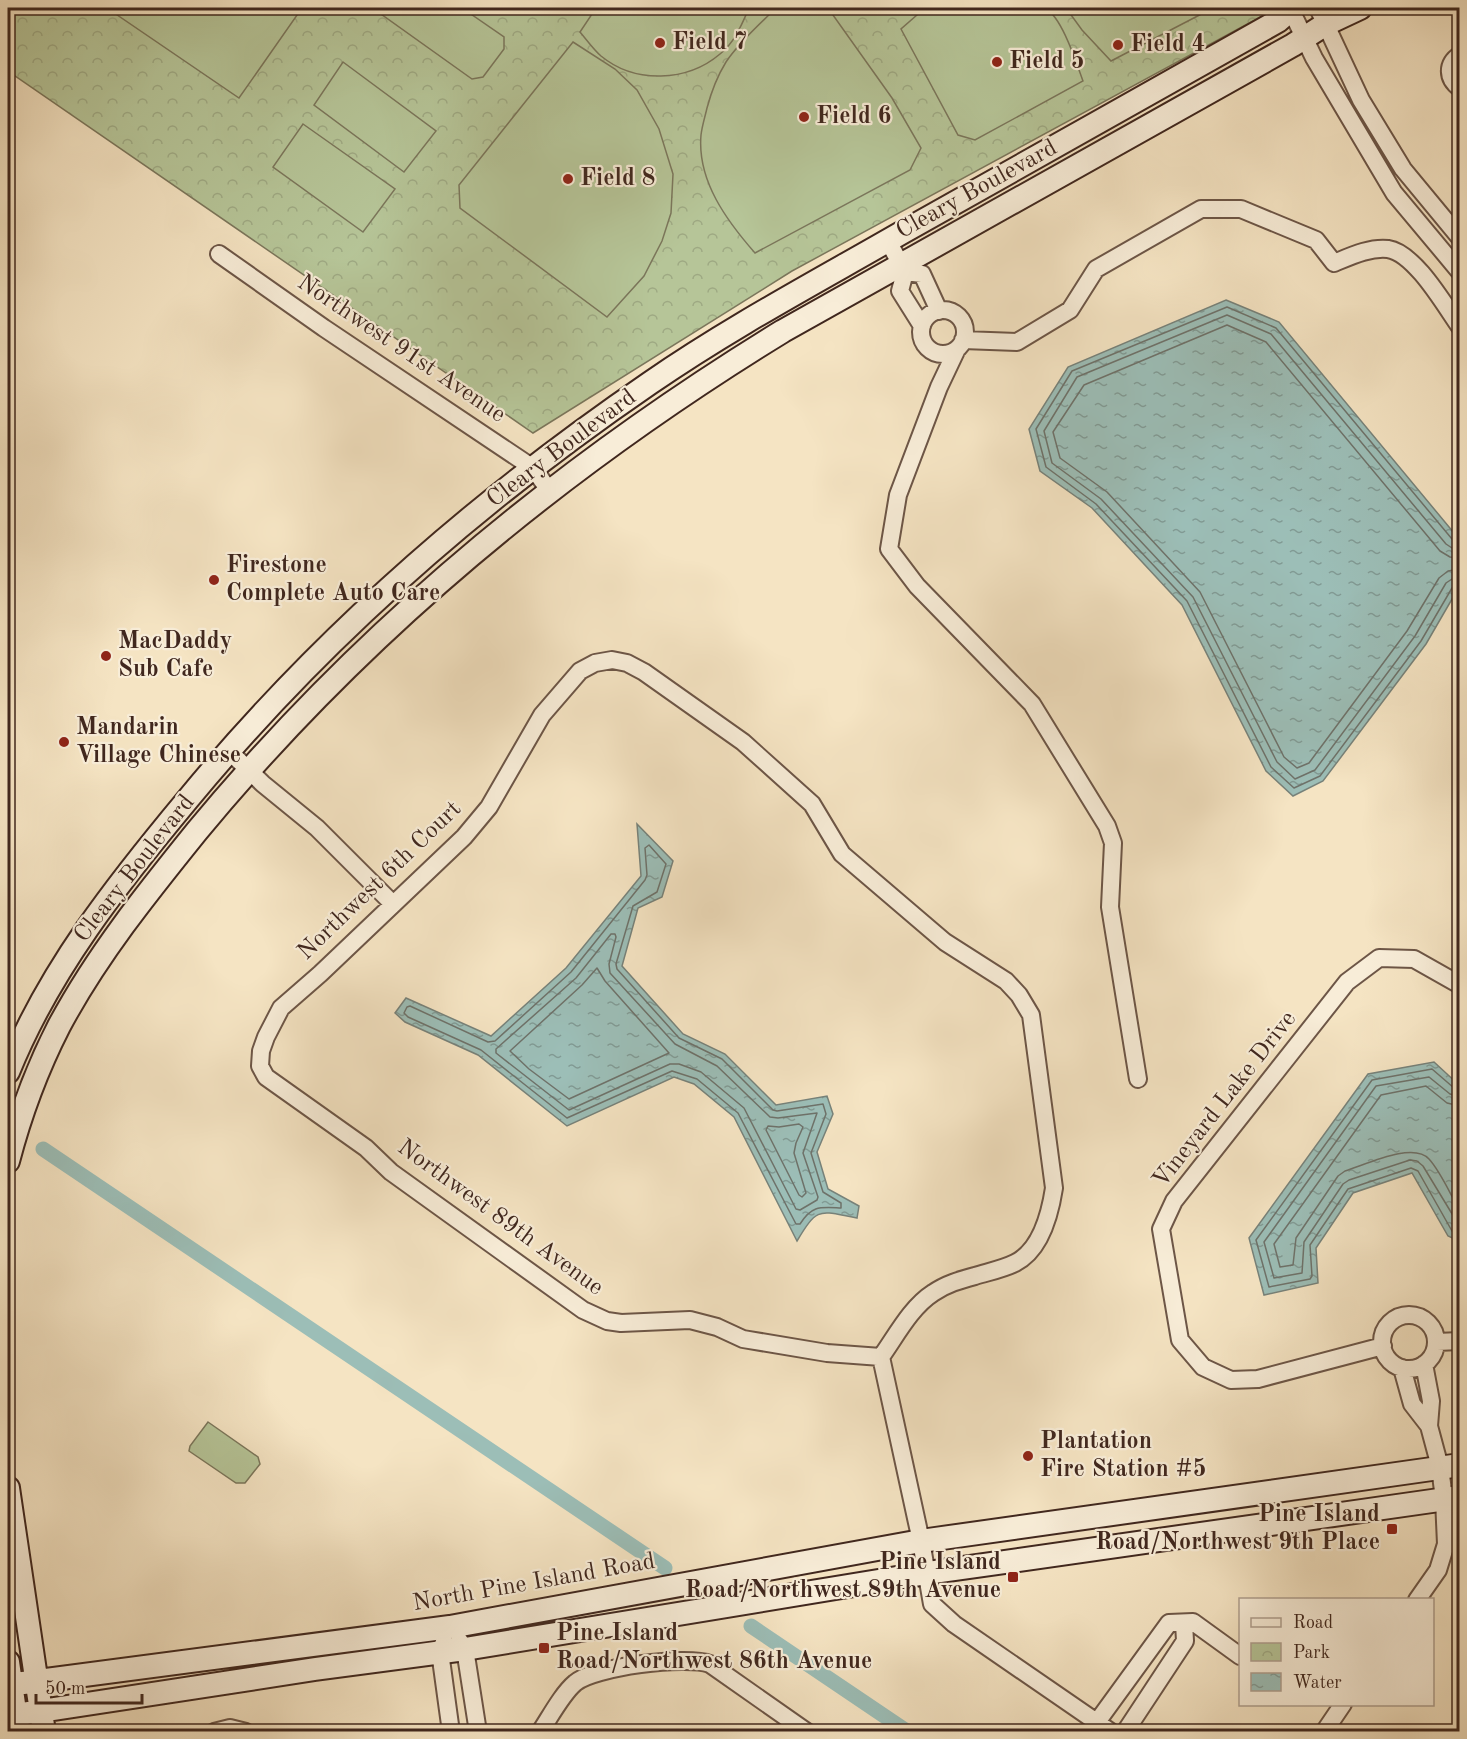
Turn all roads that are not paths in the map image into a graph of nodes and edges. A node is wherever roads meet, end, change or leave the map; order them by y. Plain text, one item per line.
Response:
1 (1291, 8) edge
2 (1360, 8) edge
3 (1322, 16) edge
4 (1304, 37) junction
5 (1460, 55) edge
6 (1460, 88) edge
7 (1460, 238) edge
8 (888, 241) junction
9 (219, 254) dead end
10 (902, 268) junction
11 (1460, 272) edge
12 (939, 311) junction
13 (922, 326) junction
14 (1460, 327) edge
15 (960, 345) junction
16 (930, 351) junction
17 (939, 387) junction
18 (533, 468) junction
19 (549, 490) junction
20 (228, 751) junction
21 (249, 771) junction
22 (393, 904) junction
23 (1460, 985) edge
24 (260, 1066) joint
25 (8, 1072) edge
26 (1138, 1079) dead end
27 (8, 1161) edge
28 (1460, 1341) edge
29 (1437, 1342) junction
30 (1383, 1346) junction
31 (881, 1357) junction
32 (1424, 1364) junction
33 (1402, 1368) junction
34 (1429, 1426) junction
35 (1450, 1466) edge
36 (8, 1488) edge
37 (1452, 1498) edge
38 (921, 1541) junction
39 (927, 1573) junction
40 (1418, 1598) edge
41 (1184, 1623) junction
42 (450, 1627) junction
43 (465, 1649) junction
44 (440, 1652) junction
45 (1239, 1655) edge
46 (8, 1662) edge
47 (37, 1681) junction
48 (9, 1685) edge
49 (1341, 1706) edge
50 (14, 1721) edge
51 (43, 1721) edge
52 (1104, 1727) edge
53 (214, 1731) edge
54 (246, 1731) edge
55 (451, 1731) edge
56 (478, 1731) edge
57 (540, 1731) edge
58 (807, 1731) edge
59 (1125, 1731) edge
60 (1324, 1731) edge

1 - 4 street
1 - 8 street, Cleary Boulevard
2 - 3 street, Cleary Boulevard
3 - 4 street, Cleary Boulevard
3 - 7 street
4 - 10 street, Cleary Boulevard
4 - 11 street
5 - 6 street
8 - 10 street
8 - 18 street, Cleary Boulevard
9 - 18 street, Northwest 91st Avenue
10 - 12 street
10 - 13 street
10 - 19 street, Cleary Boulevard
12 - 13 street
12 - 15 street
13 - 16 street
14 - 15 street
15 - 16 street
15 - 17 street
16 - 17 street
17 - 26 street
18 - 19 street, Northwest 91st Avenue
18 - 20 street, Cleary Boulevard
19 - 21 street, Cleary Boulevard
20 - 21 street
20 - 25 street, Cleary Boulevard
21 - 22 street
21 - 27 street, Cleary Boulevard
22 - 24 street, Northwest 6th Court
22 - 31 street, Northwest 6th Court
23 - 30 street, Vineyard Lake Drive
24 - 31 street, Northwest 89th Avenue
28 - 29 street
29 - 30 street
29 - 32 street
30 - 33 street
31 - 38 street
32 - 33 street
32 - 34 street
33 - 34 street
34 - 35 street
35 - 37 street
35 - 38 street, North Pine Island Road
36 - 47 street
37 - 39 street
37 - 40 street
38 - 39 street
38 - 42 street, North Pine Island Road
39 - 43 street
39 - 52 street
41 - 45 street
41 - 52 street
41 - 59 street
42 - 43 street
42 - 44 street
42 - 47 street, North Pine Island Road
43 - 44 street
43 - 56 street
44 - 51 street
44 - 55 street
46 - 48 street
47 - 48 street, North Pine Island Road
47 - 51 street
48 - 50 street
49 - 60 street
50 - 51 street
53 - 54 street
57 - 58 street

